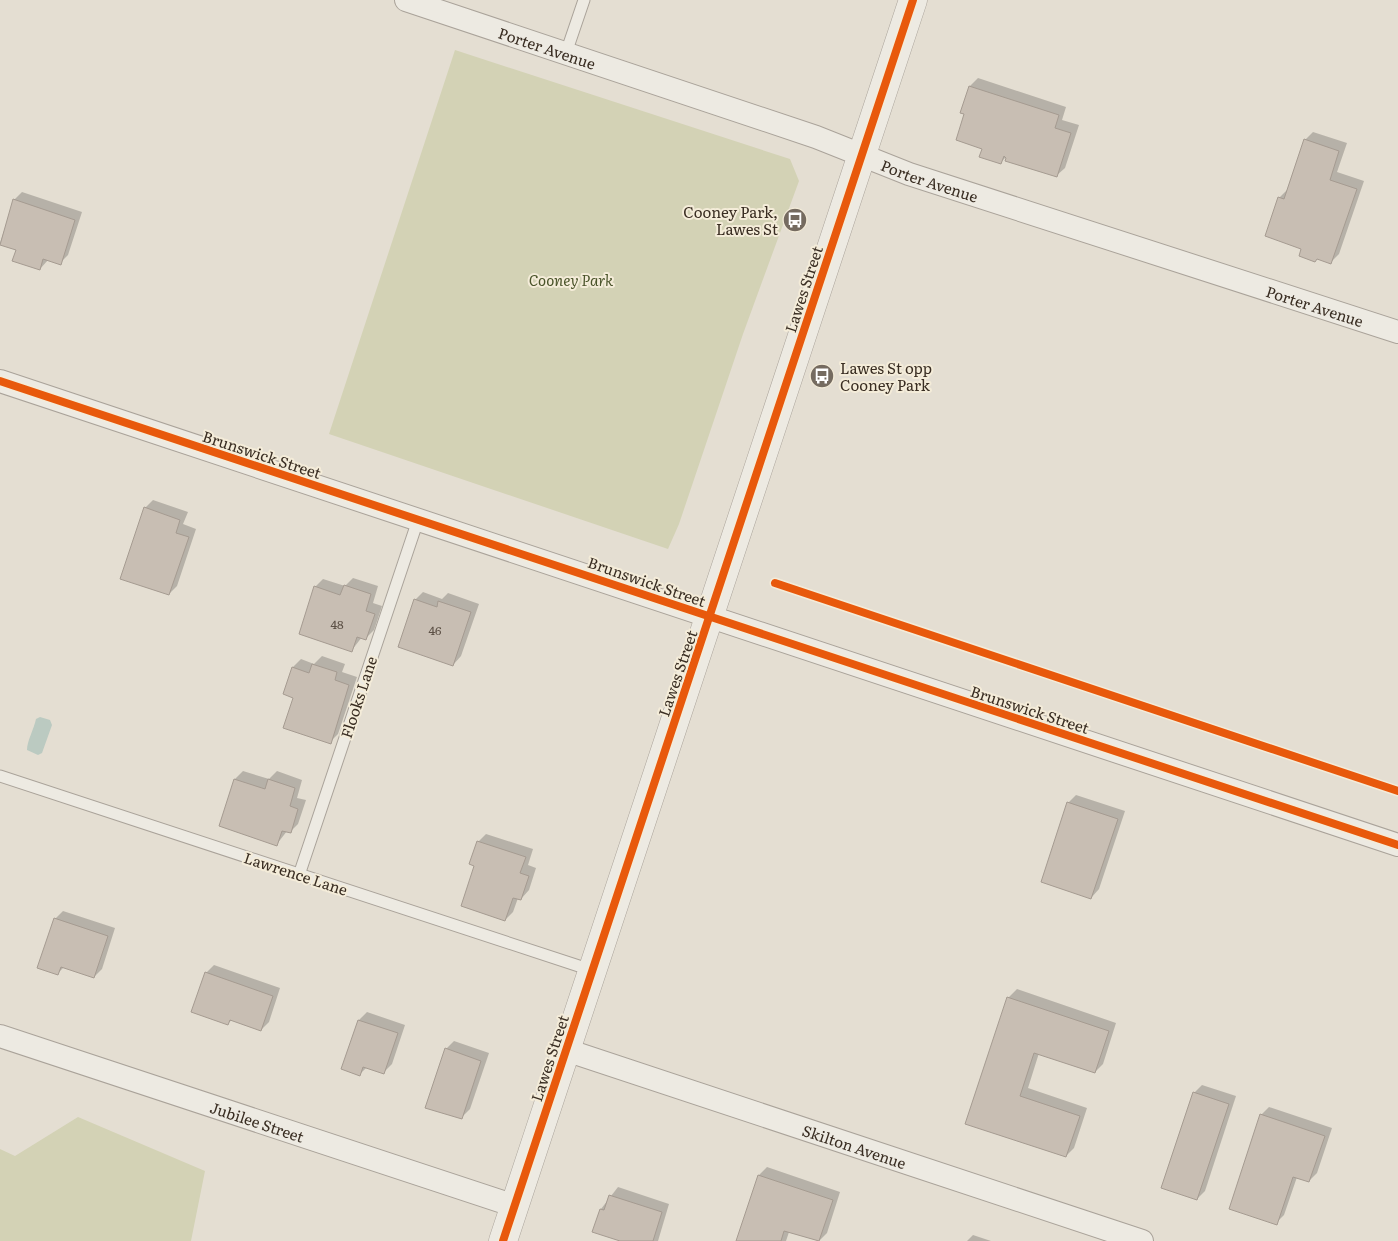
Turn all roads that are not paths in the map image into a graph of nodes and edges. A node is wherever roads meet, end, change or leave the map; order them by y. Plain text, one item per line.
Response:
1 (406, 0) edge
2 (584, 0) edge
3 (913, 0) edge
4 (566, 54) junction
5 (862, 155) junction
6 (1398, 332) edge
7 (0, 381) edge
8 (418, 520) junction
9 (710, 618) junction
10 (0, 776) edge
11 (1398, 845) edge
12 (299, 875) junction
13 (591, 970) junction
14 (0, 1036) edge
15 (566, 1050) junction
16 (515, 1206) junction
17 (503, 1241) edge
18 (1142, 1241) edge

1 - 4 street, Porter Avenue
2 - 4 lane
3 - 5 street, Lawes Street
4 - 5 street, Porter Avenue
5 - 6 street, Porter Avenue
5 - 9 street, Lawes Street
7 - 8 street, Brunswick Street
8 - 9 street, Brunswick Street
8 - 12 lane, Flooks Lane
9 - 11 street, Brunswick Street
9 - 13 street, Lawes Street
10 - 12 lane, Lawrence Lane
12 - 13 lane, Lawrence Lane
13 - 15 street, Lawes Street
14 - 16 street, Jubilee Street
15 - 16 street, Lawes Street
15 - 18 street, Skilton Avenue
16 - 17 street, Lawes Street

